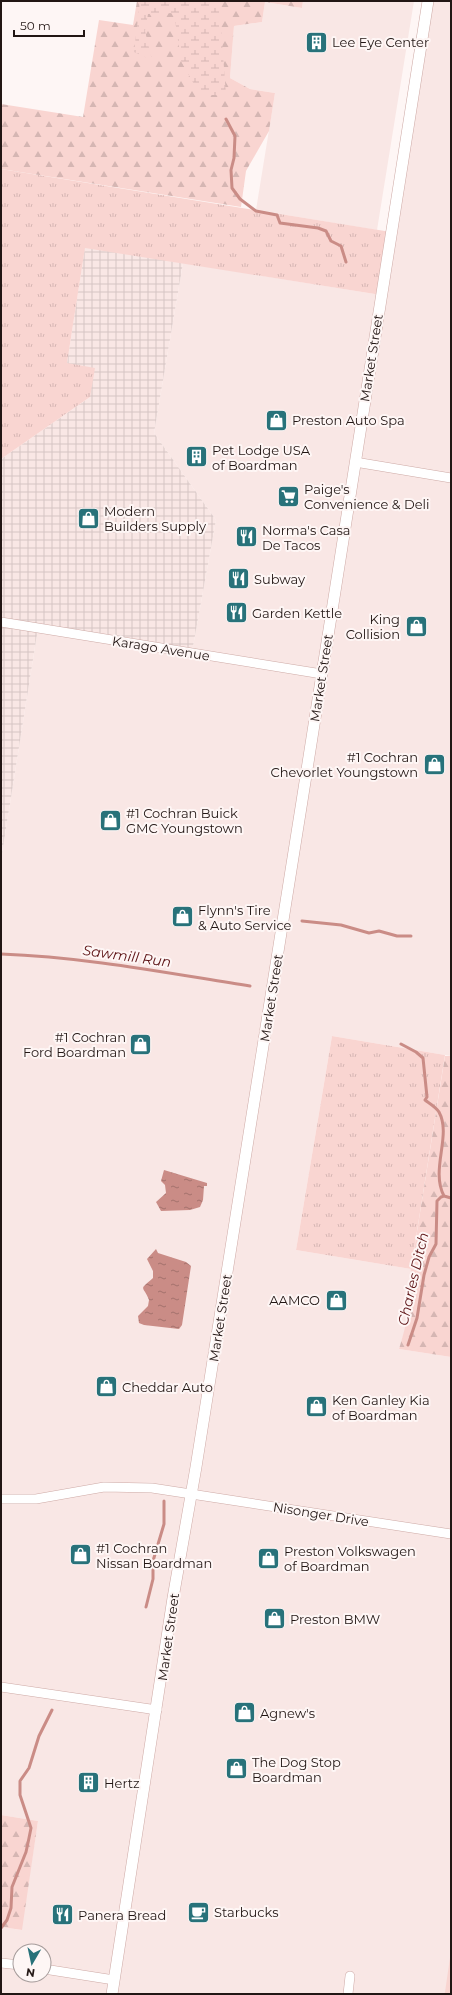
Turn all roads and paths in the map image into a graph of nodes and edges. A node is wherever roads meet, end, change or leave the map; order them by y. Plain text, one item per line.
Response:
1 (428, 1) edge
2 (355, 462) junction
3 (451, 478) edge
4 (1, 622) edge
5 (322, 674) junction
6 (191, 1494) junction
7 (1, 1499) edge
8 (451, 1534) edge
9 (1, 1687) edge
10 (157, 1710) junction
11 (1, 1963) edge
12 (12, 1964) edge
13 (52, 1970) edge
14 (350, 1976) dead end
15 (114, 1980) junction
16 (112, 1994) edge
17 (348, 1994) edge

1 - 2 main road, Market Street
2 - 3 street
2 - 5 main road, Market Street
4 - 5 street, Karago Avenue
5 - 6 main road, Market Street
6 - 7 street, Nisonger Drive
6 - 8 street, Nisonger Drive
6 - 10 main road, Market Street
9 - 10 street
10 - 15 main road, Market Street
11 - 12 street
13 - 15 street
14 - 17 street
15 - 16 main road, Market Street

